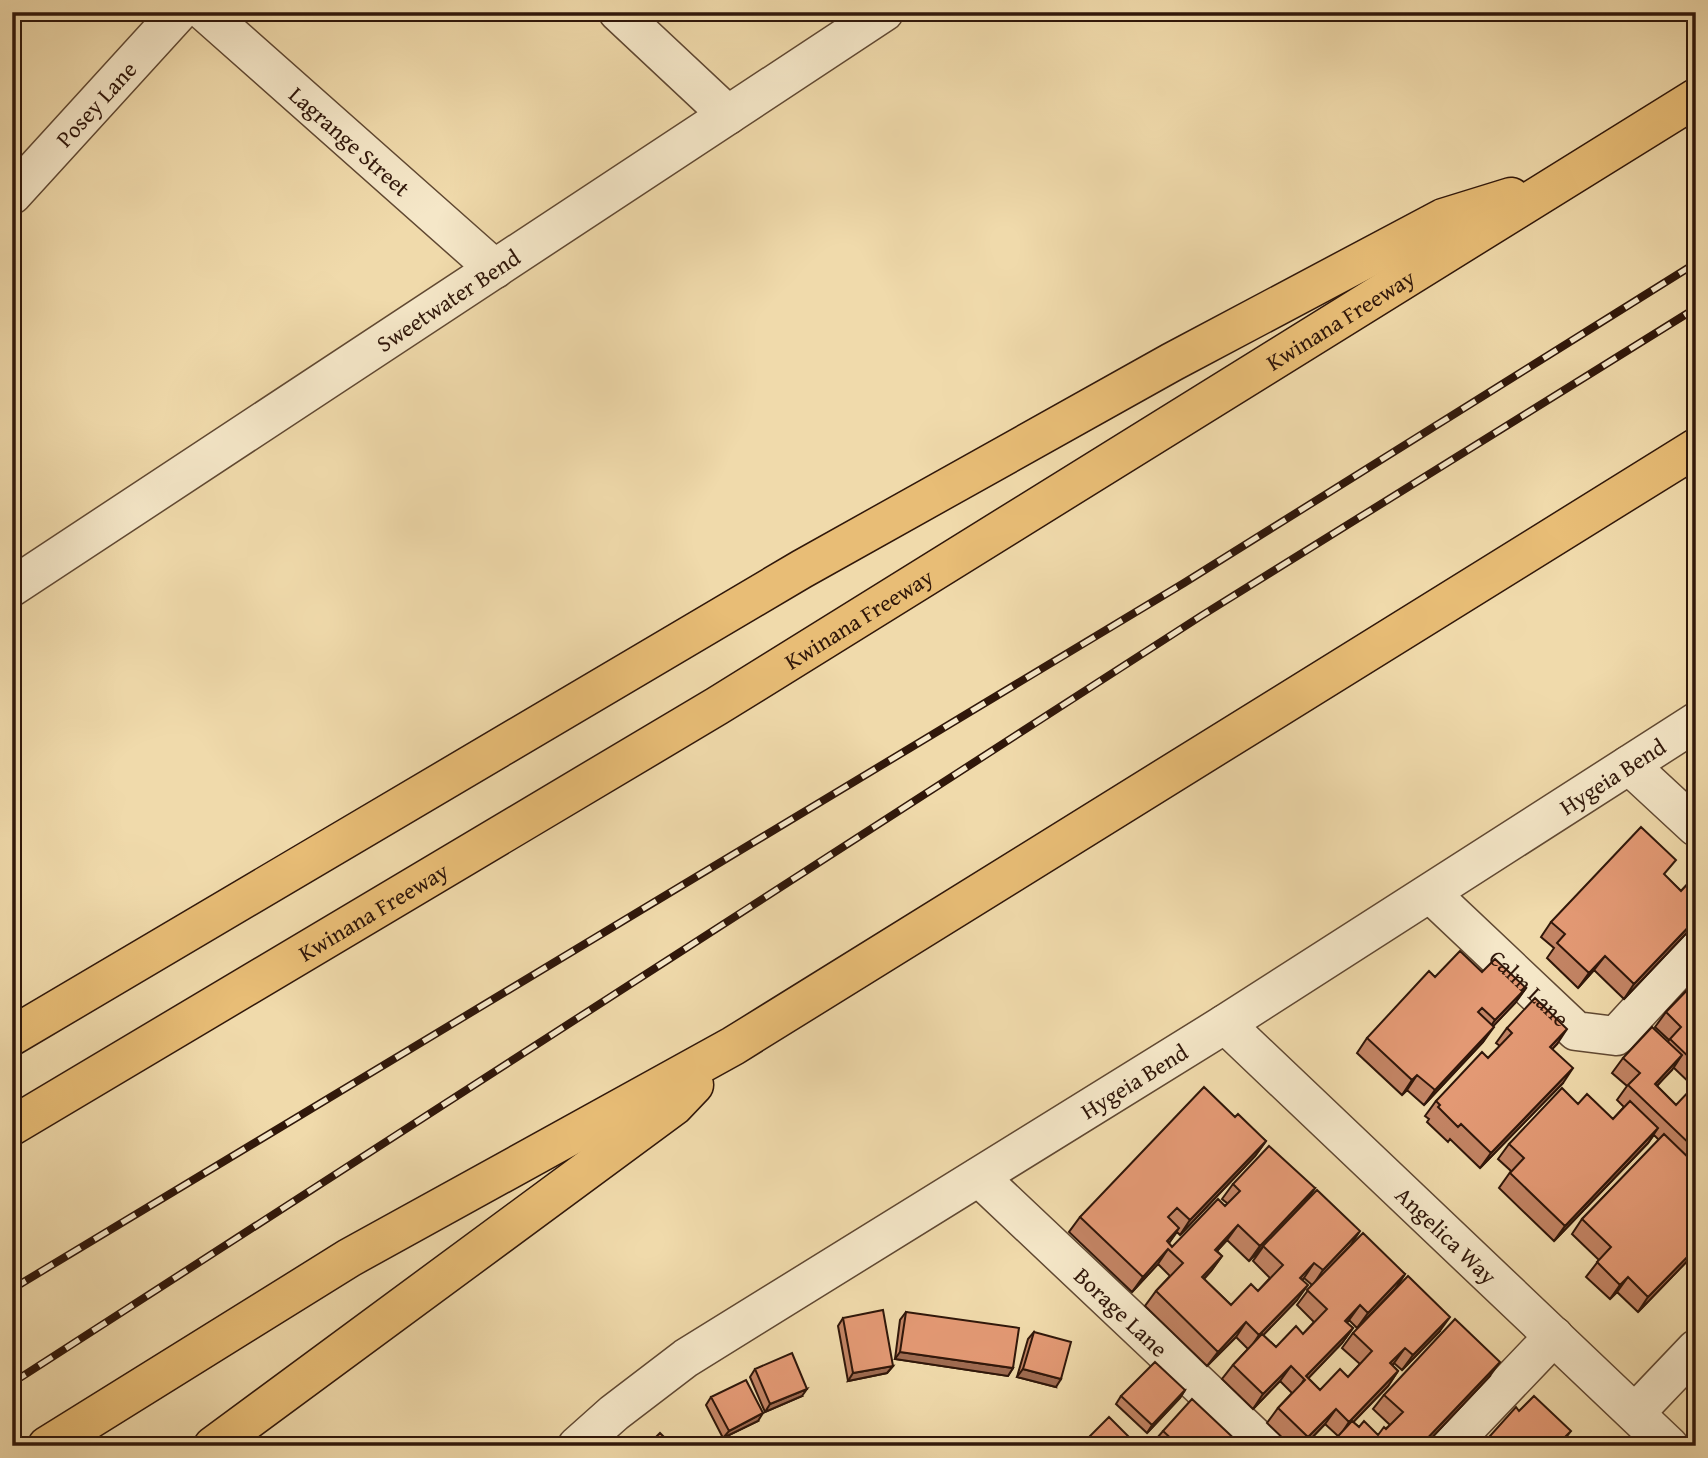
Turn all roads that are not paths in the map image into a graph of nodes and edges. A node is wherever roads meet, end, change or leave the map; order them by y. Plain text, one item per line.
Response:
1 (179, 12) edge
2 (205, 12) edge
3 (618, 12) edge
4 (884, 12) edge
5 (1696, 98) edge
6 (728, 115) junction
7 (1560, 182) junction
8 (12, 195) edge
9 (495, 269) junction
10 (1696, 448) edge
11 (12, 587) edge
12 (1696, 722) edge
13 (1629, 765) junction
14 (1696, 827) edge
15 (1431, 894) junction
16 (1696, 949) edge
17 (1225, 1024) junction
18 (12, 1036) edge
19 (733, 1046) junction
20 (12, 1126) edge
21 (979, 1177) junction
22 (1554, 1336) junction
23 (1696, 1349) edge
24 (1634, 1413) junction
25 (47, 1446) edge
26 (213, 1446) edge
27 (577, 1446) edge
28 (1264, 1446) edge
29 (1449, 1446) edge
30 (1669, 1446) edge

1 - 8 street, Posey Lane
2 - 9 street, Lagrange Street
3 - 6 street
4 - 6 street, Sweetwater Bend
5 - 7 highway, Kwinana Freeway
6 - 9 street, Sweetwater Bend
7 - 18 highway
7 - 20 highway, Kwinana Freeway
9 - 11 street, Sweetwater Bend
10 - 19 highway
12 - 13 street, Hygeia Bend
13 - 14 street
13 - 15 street, Hygeia Bend
15 - 16 street, Calm Lane
15 - 17 street, Hygeia Bend
17 - 21 street, Hygeia Bend
17 - 22 street, Angelica Way
19 - 25 highway
19 - 26 highway
21 - 27 street, Hygeia Bend
21 - 28 street, Borage Lane
22 - 24 street, Angelica Way
22 - 29 street
23 - 24 street
24 - 30 street, Angelica Way

